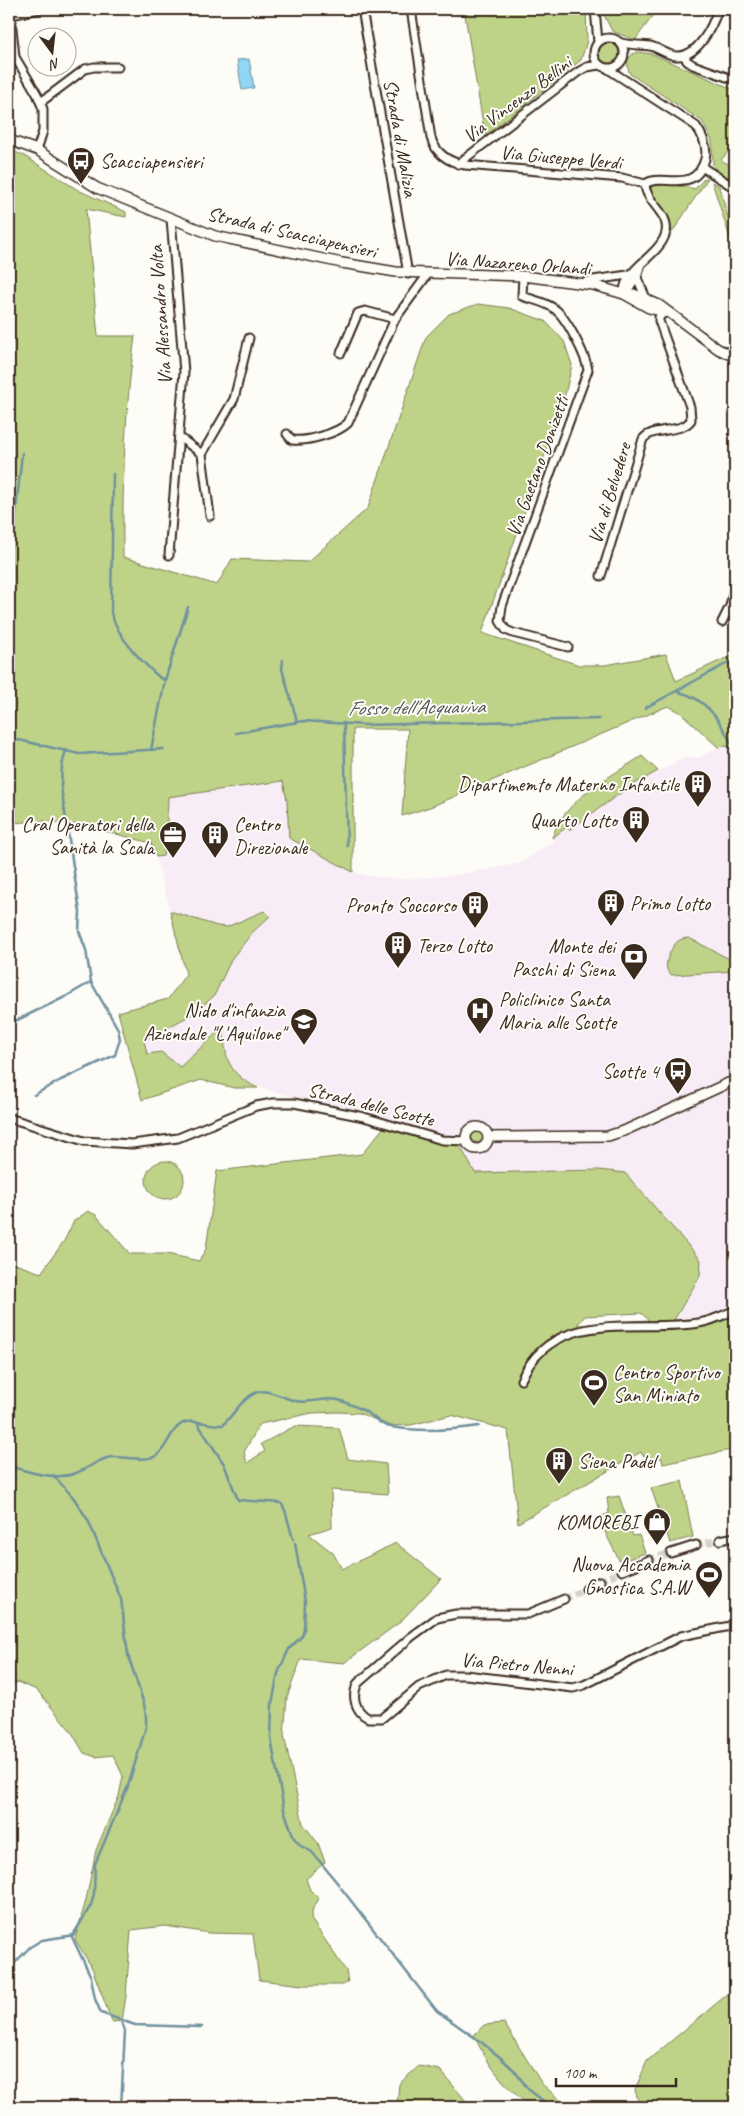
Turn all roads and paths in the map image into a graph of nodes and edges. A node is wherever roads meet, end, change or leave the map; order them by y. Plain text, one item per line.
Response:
1 (40, 9) edge
2 (362, 9) edge
3 (412, 9) edge
4 (595, 9) edge
5 (718, 9) edge
6 (10, 12) edge
7 (597, 28) junction
8 (607, 38) junction
9 (598, 42) junction
10 (619, 42) junction
11 (638, 46) junction
12 (684, 55) junction
13 (623, 58) junction
14 (598, 65) junction
15 (118, 68) dead end
16 (608, 69) junction
17 (735, 80) edge
18 (630, 83) junction
19 (41, 102) junction
20 (9, 140) edge
21 (38, 150) junction
22 (458, 164) junction
23 (702, 167) junction
24 (645, 184) junction
25 (735, 188) edge
26 (171, 219) junction
27 (641, 266) junction
28 (408, 274) junction
29 (428, 274) junction
30 (628, 275) junction
31 (523, 276) junction
32 (637, 278) junction
33 (581, 284) junction
34 (624, 294) junction
35 (646, 298) junction
36 (666, 312) junction
37 (395, 319) junction
38 (249, 338) dead end
39 (340, 353) dead end
40 (735, 357) edge
41 (287, 434) dead end
42 (178, 437) junction
43 (202, 454) junction
44 (210, 516) dead end
45 (169, 555) dead end
46 (601, 576) dead end
47 (735, 585) edge
48 (722, 622) dead end
49 (568, 647) dead end
50 (735, 1080) edge
51 (9, 1118) edge
52 (488, 1137) junction
53 (467, 1141) junction
54 (735, 1310) edge
55 (521, 1380) dead end
56 (735, 1537) edge
57 (720, 1540) tunnel mouth
58 (696, 1545) tunnel mouth
59 (671, 1553) tunnel mouth
60 (648, 1560) tunnel mouth
61 (622, 1571) tunnel mouth
62 (600, 1581) tunnel mouth
63 (586, 1588) tunnel mouth
64 (564, 1599) tunnel mouth
65 (735, 1625) edge

1 - 6 street
2 - 28 street, Strada di Malizia
3 - 22 street
4 - 7 street
5 - 12 street
6 - 19 street
7 - 8 street
7 - 9 street
8 - 9 street
8 - 10 street
9 - 14 street
10 - 11 street
10 - 13 street
11 - 12 street
11 - 13 street
12 - 17 street
13 - 16 street
13 - 18 street
14 - 16 street
14 - 22 street, Via Vincenzo Bellini
15 - 19 street
16 - 18 street
18 - 23 street
19 - 21 street
20 - 21 street, Strada di Scacciapensieri
21 - 26 street, Strada di Scacciapensieri
22 - 24 street, Via Giuseppe Verdi
23 - 24 street, Via Giuseppe Verdi
23 - 25 street
24 - 27 street
26 - 28 street, Strada di Scacciapensieri
26 - 42 street, Via Alessandro Volta
27 - 30 street
27 - 32 street
28 - 29 street, Via Nazareno Orlandi
29 - 31 street, Via Nazareno Orlandi
29 - 37 street
30 - 33 street
30 - 34 street
31 - 33 street, Via Nazareno Orlandi
31 - 49 street, Via Gaetano Donizetti
32 - 34 street
32 - 35 street
33 - 34 street, Via Nazareno Orlandi
34 - 35 street, Via Nazareno Orlandi
34 - 36 street, Via Nazareno Orlandi
35 - 36 street, Via Nazareno Orlandi
36 - 40 street, Via Nazareno Orlandi
36 - 46 street, Via di Belvedere
37 - 39 street
37 - 41 street
38 - 43 street
42 - 43 street
42 - 45 street, Via Alessandro Volta
43 - 44 street
47 - 48 street
50 - 52 street, Strada delle Scotte
51 - 53 street, Strada delle Scotte
52 - 53 street, Strada delle Scotte
52 - 53 street, Strada delle Scotte
54 - 55 street
56 - 57 street
58 - 59 street
60 - 61 street
62 - 63 street
64 - 65 street, Via Pietro Nenni

